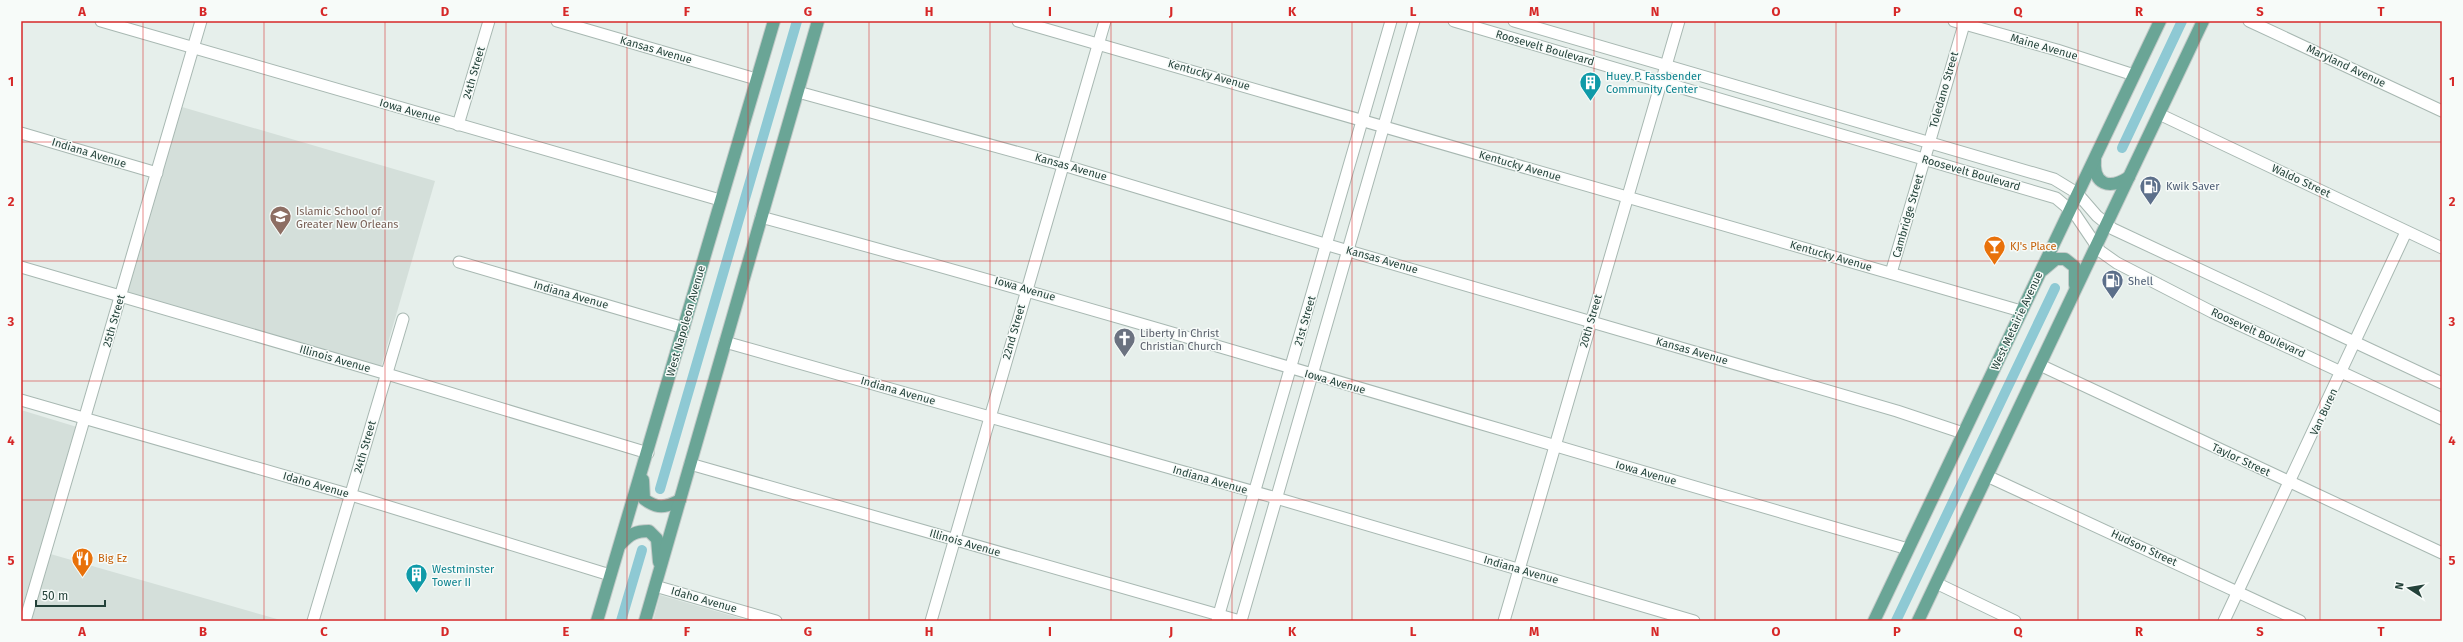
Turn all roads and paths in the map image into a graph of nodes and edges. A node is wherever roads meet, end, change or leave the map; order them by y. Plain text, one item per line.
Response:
1 (101, 21) edge
2 (201, 21) edge
3 (489, 21) edge
4 (557, 21) edge
5 (774, 21) edge
6 (818, 21) edge
7 (1018, 21) edge
8 (1105, 21) edge
9 (1391, 21) edge
10 (1414, 21) edge
11 (1454, 21) edge
12 (1514, 21) edge
13 (1679, 21) edge
14 (2160, 21) edge
15 (2203, 21) edge
16 (2249, 21) edge
17 (1961, 22) edge
18 (1098, 44) junction
19 (193, 49) junction
20 (1666, 65) junction
21 (2134, 75) junction
22 (756, 79) junction
23 (1661, 82) junction
24 (798, 92) junction
25 (2442, 111) edge
26 (2159, 114) junction
27 (1363, 120) junction
28 (458, 125) junction
29 (1383, 126) junction
30 (21, 133) edge
31 (1929, 143) junction
32 (2095, 156) junction
33 (1924, 160) junction
34 (1063, 164) junction
35 (156, 173) junction
36 (2130, 177) junction
37 (2077, 193) junction
38 (1627, 198) junction
39 (720, 200) junction
40 (2070, 209) junction
41 (761, 217) junction
42 (2107, 225) junction
43 (2406, 232) junction
44 (1328, 245) junction
45 (2097, 246) junction
46 (2442, 248) edge
47 (1348, 250) junction
48 (459, 262) dead end
49 (21, 267) edge
50 (1891, 273) junction
51 (2039, 274) junction
52 (1027, 290) junction
53 (2073, 296) junction
54 (121, 297) junction
55 (2021, 311) junction
56 (403, 319) dead end
57 (1591, 322) junction
58 (684, 328) junction
59 (725, 342) junction
60 (2356, 342) junction
61 (2040, 365) junction
62 (1291, 370) junction
63 (2342, 372) junction
64 (387, 374) junction
65 (1312, 375) junction
66 (2442, 383) edge
67 (21, 400) edge
68 (990, 416) junction
69 (85, 418) junction
70 (2442, 419) edge
71 (1963, 433) junction
72 (1554, 447) junction
73 (648, 453) junction
74 (690, 464) junction
75 (642, 471) junction
76 (1988, 476) junction
77 (2291, 483) junction
78 (1255, 493) junction
79 (351, 495) junction
80 (1276, 498) junction
81 (680, 500) junction
82 (954, 540) junction
83 (619, 546) junction
84 (1908, 549) junction
85 (2442, 553) edge
86 (660, 570) junction
87 (1519, 570) junction
88 (610, 575) junction
89 (1936, 583) junction
90 (655, 586) junction
91 (2238, 592) junction
92 (1218, 618) edge
93 (25, 621) edge
94 (314, 621) edge
95 (596, 621) edge
96 (645, 621) edge
97 (776, 621) edge
98 (931, 621) edge
99 (1240, 621) edge
100 (1504, 621) edge
101 (1694, 621) edge
102 (1874, 621) edge
103 (1918, 621) edge
104 (2015, 621) edge
105 (2224, 621) edge
106 (2300, 621) edge

1 - 19 street, Iowa Avenue
2 - 19 street, 25th Street
3 - 28 street, 24th Street
4 - 22 street, Kansas Avenue
5 - 22 main road, West Napoleon Avenue
6 - 24 main road
7 - 18 street, Kentucky Avenue
8 - 18 street, 22nd Street
9 - 27 street, 21st Street
10 - 29 street, 21st Street
11 - 23 street, Roosevelt Boulevard
12 - 20 street, Roosevelt Boulevard
13 - 20 street, 20th Street
14 - 21 main road, West Metairie Avenue
15 - 26 main road
16 - 25 street, Maryland Avenue
17 - 21 street, Maine Avenue
17 - 31 street, Toledano Street
18 - 27 street, Kentucky Avenue
18 - 34 street, 22nd Street
19 - 28 street, Iowa Avenue
19 - 35 street, 25th Street
20 - 23 street, 20th Street
20 - 31 street, Roosevelt Boulevard
21 - 32 main road, West Metairie Avenue
22 - 39 main road, West Napoleon Avenue
23 - 33 street, Roosevelt Boulevard
23 - 38 street, 20th Street
24 - 34 street, Kansas Avenue
24 - 41 main road
26 - 36 main road
26 - 43 street, Waldo Street
27 - 29 street, Kentucky Avenue
27 - 44 street, 21st Street
28 - 39 street, Iowa Avenue
29 - 38 street, Kentucky Avenue
29 - 47 street, 21st Street
30 - 35 street, Indiana Avenue
31 - 33 street, Toledano Street
31 - 37 street, Roosevelt Boulevard
32 - 36 main road
32 - 37 main road, West Metairie Avenue
33 - 40 street, Roosevelt Boulevard
33 - 50 street, Cambridge Street
34 - 44 street, Kansas Avenue
34 - 52 street, 22nd Street
35 - 54 street, 25th Street
36 - 42 main road
37 - 40 main road, West Metairie Avenue
37 - 42 street, Roosevelt Boulevard
38 - 50 street, Kentucky Avenue
38 - 57 street, 20th Street
39 - 58 main road, West Napoleon Avenue
40 - 45 street, Roosevelt Boulevard
40 - 51 main road, West Metairie Avenue
41 - 52 street, Iowa Avenue
41 - 59 main road
42 - 45 main road
42 - 60 street, Roosevelt Boulevard
43 - 46 street, Waldo Street
43 - 60 street, Van Buren
44 - 47 street, Kansas Avenue
44 - 62 street, 21st Street
45 - 53 main road
45 - 63 street, Roosevelt Boulevard
47 - 57 street, Kansas Avenue
47 - 65 street, 21st Street
48 - 58 street, Indiana Avenue
49 - 54 street, Illinois Avenue
50 - 55 street, Kentucky Avenue
51 - 53 main road
51 - 55 main road, West Metairie Avenue
52 - 62 street, Iowa Avenue
52 - 68 street, 22nd Street
53 - 61 main road
54 - 64 street, Illinois Avenue
54 - 69 street, 25th Street
55 - 71 main road, West Metairie Avenue
56 - 64 street, 24th Street
57 - 71 street, Kansas Avenue
57 - 72 street, 20th Street
58 - 73 main road, West Napoleon Avenue
59 - 68 street, Indiana Avenue
59 - 74 main road
60 - 63 street, Van Buren
60 - 66 street, Roosevelt Boulevard
61 - 76 main road
61 - 77 street, Taylor Street
62 - 65 street, Iowa Avenue
62 - 78 street, 21st Street
63 - 70 street, Roosevelt Boulevard
63 - 77 street, Van Buren
64 - 73 street, Illinois Avenue
64 - 79 street, 24th Street
65 - 72 street, Iowa Avenue
65 - 80 street, 21st Street
67 - 69 street, Idaho Avenue
68 - 78 street, Indiana Avenue
68 - 82 street, 22nd Street
69 - 79 street, Idaho Avenue
69 - 93 street, 25th Street
71 - 84 main road, West Metairie Avenue
72 - 84 street, Iowa Avenue
72 - 87 street, 20th Street
73 - 75 main road, West Napoleon Avenue
74 - 81 main road
74 - 82 street, Illinois Avenue
75 - 81 main road
75 - 83 main road, West Napoleon Avenue
76 - 89 main road
76 - 91 street, Hudson Street
77 - 85 street, Taylor Street
77 - 91 street, Van Buren
78 - 80 street, Indiana Avenue
78 - 92 street, 21st Street
79 - 88 street, Idaho Avenue
79 - 94 street, 24th Street
80 - 87 street, Indiana Avenue
80 - 99 street, 21st Street
81 - 86 main road
82 - 92 street, Illinois Avenue
82 - 98 street, 22nd Street
83 - 86 main road
83 - 88 main road, West Napoleon Avenue
84 - 102 main road, West Metairie Avenue
86 - 90 main road
87 - 100 street, 20th Street
87 - 101 street, Indiana Avenue
88 - 95 main road, West Napoleon Avenue
89 - 103 main road
89 - 104 street
90 - 96 main road
90 - 97 street, Idaho Avenue
91 - 105 street, Van Buren
91 - 106 street, Hudson Street
92 - 99 street, Illinois Avenue

